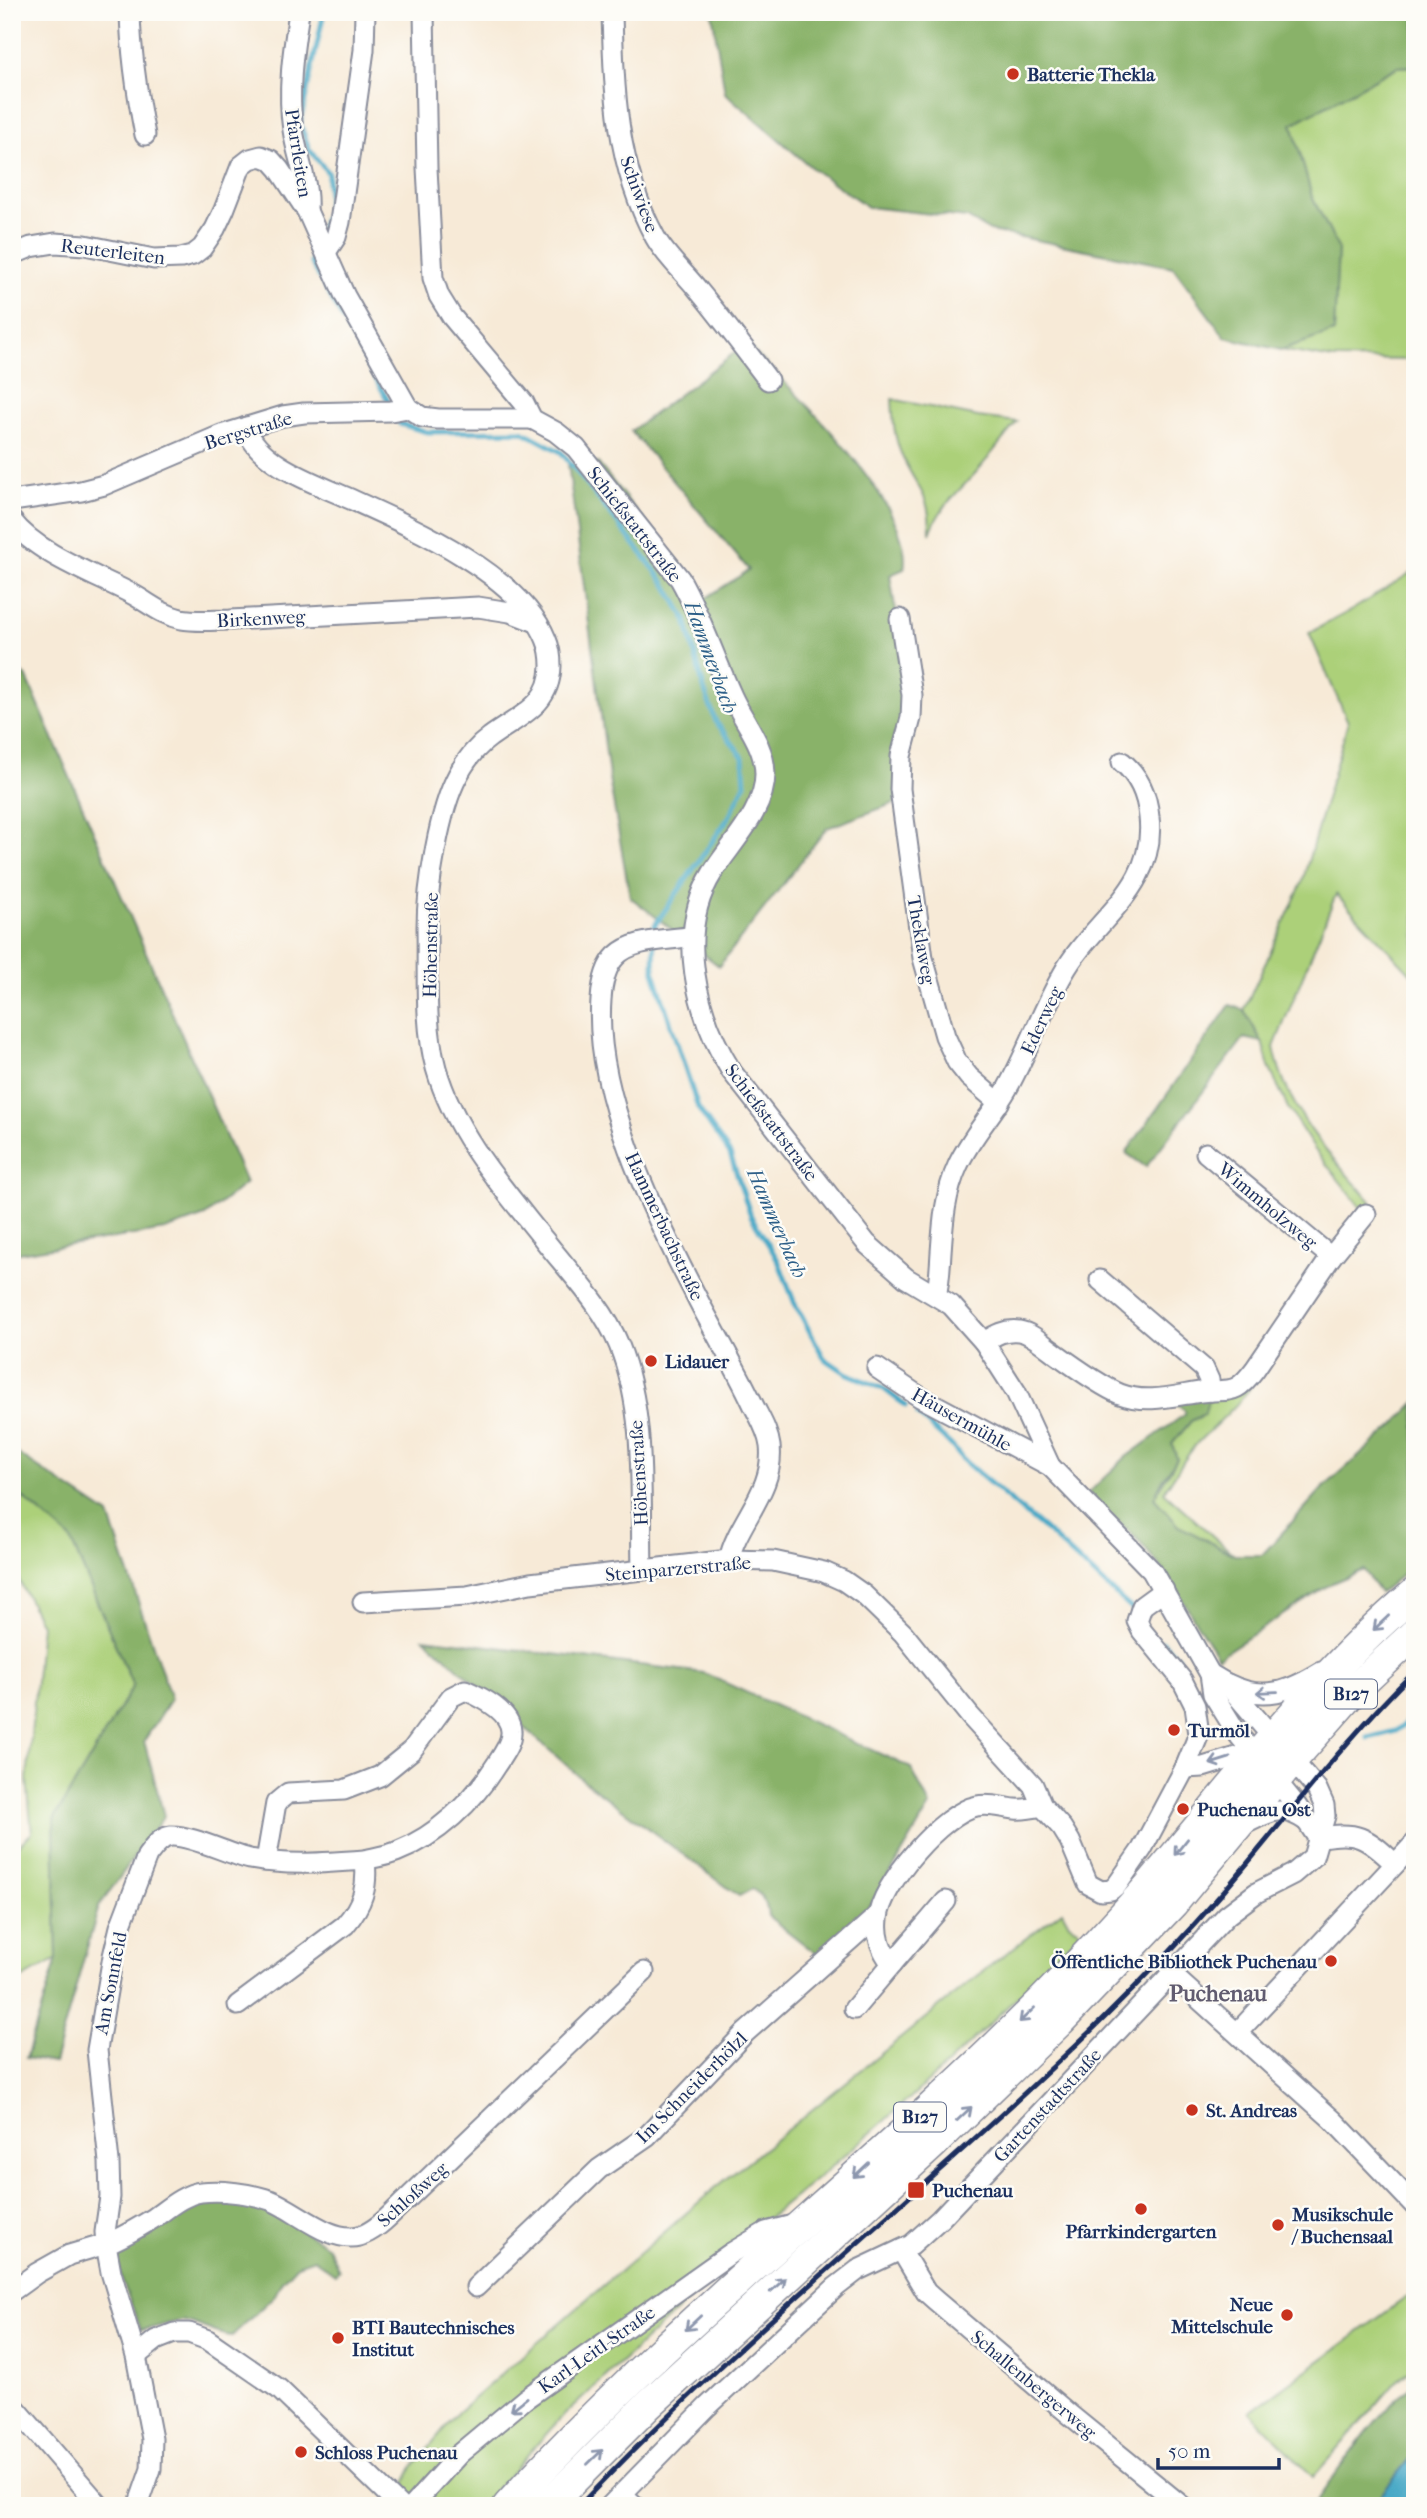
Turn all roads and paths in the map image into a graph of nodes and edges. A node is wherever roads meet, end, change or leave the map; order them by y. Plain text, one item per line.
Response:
1 (130, 12) edge
2 (299, 12) edge
3 (365, 12) edge
4 (424, 12) edge
5 (612, 12) edge
6 (145, 135) dead end
7 (317, 233) junction
8 (12, 255) edge
9 (768, 380) dead end
10 (400, 410) junction
11 (532, 419) junction
12 (246, 427) junction
13 (12, 501) edge
14 (12, 520) edge
15 (900, 619) dead end
16 (536, 622) junction
17 (1122, 762) dead end
18 (692, 936) junction
19 (999, 1103) junction
20 (1206, 1153) dead end
21 (1366, 1214) dead end
22 (1331, 1257) junction
23 (1100, 1280) dead end
24 (936, 1295) junction
25 (984, 1342) junction
26 (877, 1368) dead end
27 (1211, 1391) junction
28 (1050, 1466) junction
29 (729, 1560) junction
30 (642, 1570) junction
31 (1164, 1590) junction
32 (1415, 1593) edge
33 (363, 1602) dead end
34 (1415, 1633) edge
35 (1349, 1654) junction
36 (1219, 1679) junction
37 (1264, 1747) junction
38 (1185, 1768) junction
39 (1283, 1770) junction
40 (1042, 1806) junction
41 (1305, 1821) junction
42 (1236, 1829) junction
43 (1318, 1838) junction
44 (1415, 1843) edge
45 (1142, 1849) junction
46 (365, 1860) junction
47 (267, 1861) junction
48 (1395, 1864) junction
49 (1151, 1884) junction
50 (946, 1901) dead end
51 (877, 1916) junction
52 (892, 1964) junction
53 (644, 1972) dead end
54 (1170, 1973) junction
55 (238, 2005) dead end
56 (854, 2009) dead end
57 (1238, 2032) junction
58 (1415, 2206) edge
59 (802, 2223) junction
60 (106, 2244) junction
61 (901, 2250) junction
62 (476, 2287) dead end
63 (12, 2291) edge
64 (136, 2356) junction
65 (12, 2404) edge
66 (622, 2502) edge
67 (100, 2506) edge
68 (138, 2506) edge
69 (400, 2506) edge
70 (412, 2506) edge
71 (508, 2506) edge
72 (547, 2506) edge
73 (1182, 2506) edge

1 - 6 street
2 - 7 street, Pfarrleiten
3 - 7 street
4 - 11 street, Schießstattstraße
5 - 9 street, Schiwiese
7 - 8 street, Reuterleiten
7 - 10 street
10 - 11 street, Bergstraße
10 - 12 street, Bergstraße
11 - 18 street, Schießstattstraße
12 - 13 street, Bergstraße
12 - 16 street, Höhenstraße
14 - 16 street, Birkenweg
15 - 19 street, Theklaweg
16 - 30 street, Höhenstraße
17 - 19 street, Ederweg
18 - 24 street, Schießstattstraße
18 - 29 street, Hammerbachstraße
19 - 24 street, Ederweg
20 - 22 street, Wimmholzweg
21 - 22 street
22 - 27 street
23 - 27 street
24 - 25 street, Schießstattstraße
25 - 27 street
25 - 28 street, Schießstattstraße
26 - 28 street, Häusermühle
28 - 31 street, Schießstattstraße
29 - 30 street, Steinparzerstraße
29 - 40 street, Steinparzerstraße
30 - 33 street, Steinparzerstraße
31 - 36 street, Schießstattstraße
31 - 38 street
32 -> 35 main road, B127
34 - 39 main road, B127
35 -> 36 street
35 - 37 main road, B127
36 - 37 street, Schießstattstraße
37 -> 38 street
37 - 39 street, Gartenstadtstraße
37 -> 49 main road, B127
38 - 45 street
39 - 41 street, Gartenstadtstraße
39 - 42 main road, B127
39 - 43 street, Gartenstadtstraße
40 - 45 street, Steinparzerstraße
40 - 51 street, Im Schneiderhölzl
41 - 42 street
41 - 43 street, Gartenstadtstraße
72 -> 42 main road, B127
43 - 48 street
43 - 54 street, Gartenstadtstraße
44 - 48 street
45 - 49 street
46 - 47 street, Am Sonnfeld
46 - 47 street, Am Sonnfeld
46 - 55 street
47 - 60 street, Am Sonnfeld
48 - 57 street
49 -> 59 main road, B127
50 - 52 street
51 - 52 street
51 - 62 street, Im Schneiderhölzl
52 - 56 street
53 - 60 street, Schloßweg
54 - 57 street
54 - 61 street, Gartenstadtstraße
57 - 58 street
59 -> 70 street, Karl-Leitl-Straße
59 -> 71 main road, B127
60 - 63 street
60 - 64 street
61 - 66 street, Gartenstadtstraße
61 - 73 street, Schallenbergerweg
64 - 68 street
64 - 69 street
65 - 67 street

